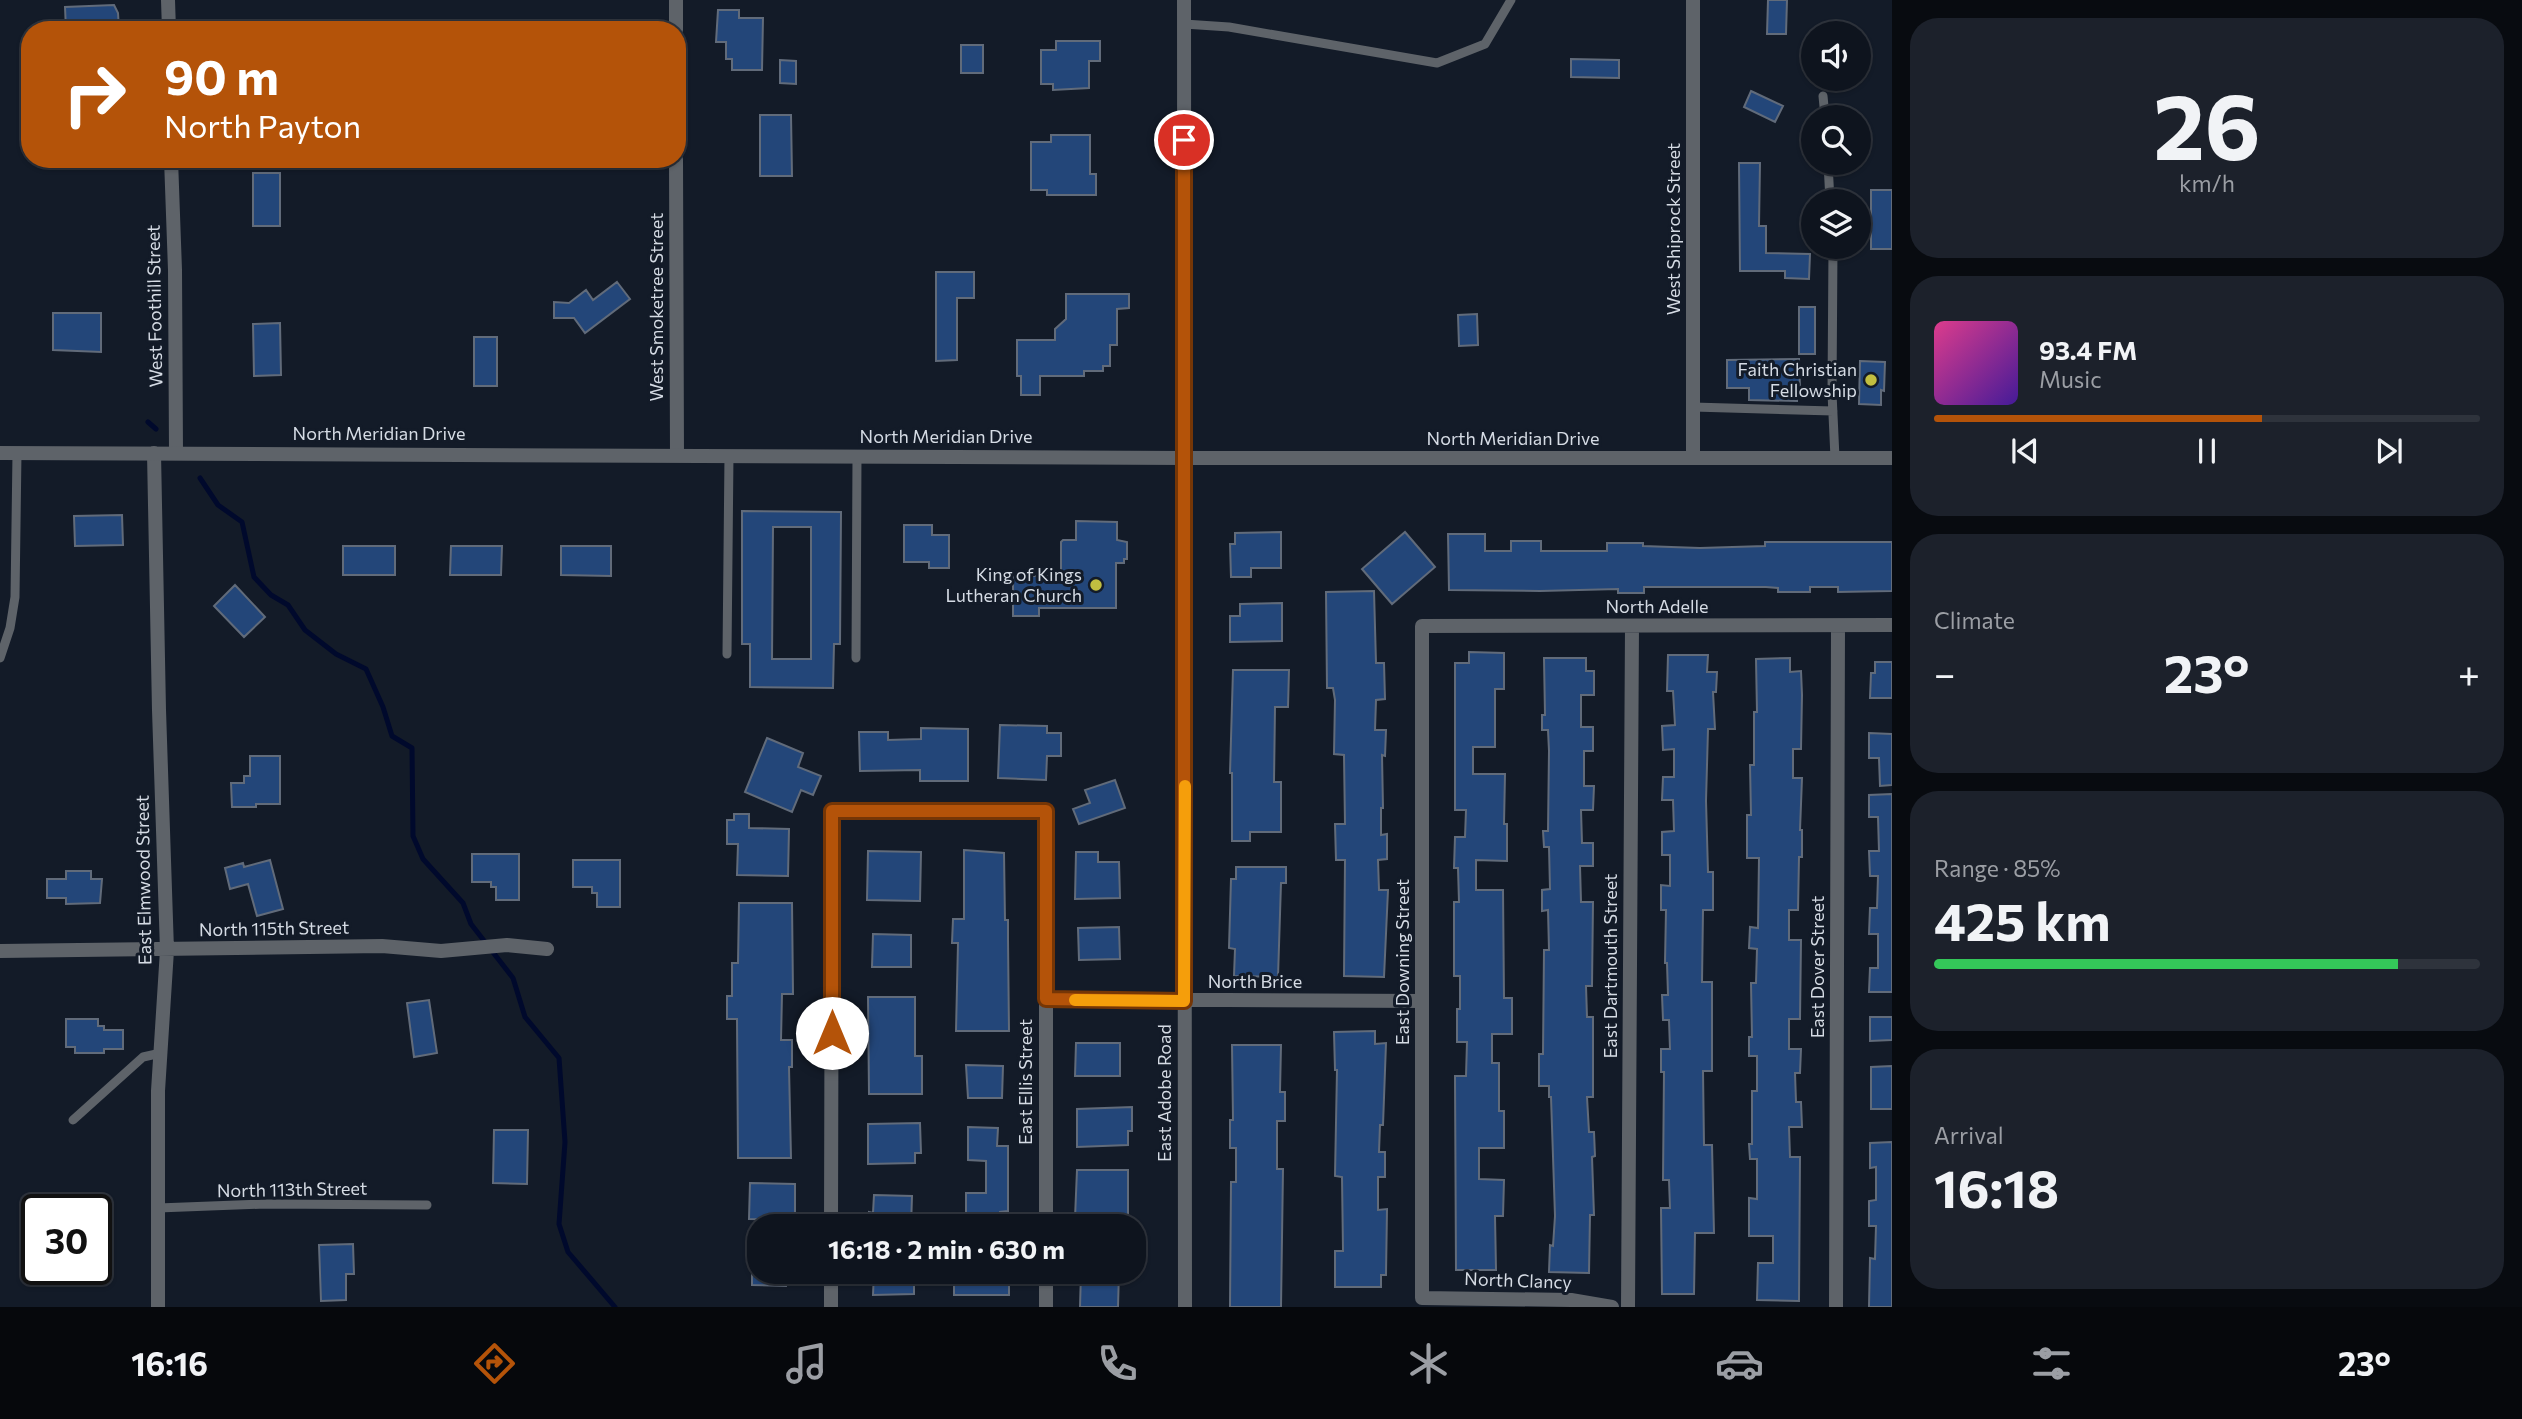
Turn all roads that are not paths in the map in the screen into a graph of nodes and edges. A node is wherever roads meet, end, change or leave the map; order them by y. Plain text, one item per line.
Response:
1 (168, 0) edge
2 (676, 0) edge
3 (1184, 0) edge
4 (1511, 0) edge
5 (1693, 0) edge
6 (169, 21) edge
7 (676, 21) edge
8 (1184, 24) junction
9 (1824, 96) dead end
10 (1824, 105) edge
11 (171, 168) edge
12 (676, 168) edge
13 (1833, 259) edge
14 (1693, 407) junction
15 (1833, 411) junction
16 (0, 453) edge
17 (17, 453) junction
18 (154, 453) junction
19 (176, 453) junction
20 (677, 455) junction
21 (729, 455) junction
22 (857, 456) junction
23 (1892, 457) edge
24 (1185, 458) junction
25 (1693, 458) junction
26 (1835, 458) junction
27 (1422, 625) joint
28 (1892, 625) edge
29 (1632, 626) junction
30 (1838, 626) junction
31 (727, 654) dead end
32 (0, 658) edge
33 (856, 659) dead end
34 (547, 949) dead end
35 (167, 950) junction
36 (0, 951) edge
37 (1046, 999) junction
38 (1184, 1001) junction
39 (1422, 1001) junction
40 (161, 1053) junction
41 (73, 1120) dead end
42 (427, 1205) dead end
43 (158, 1208) junction
44 (831, 1214) edge
45 (1046, 1214) edge
46 (831, 1284) edge
47 (1046, 1284) edge
48 (1422, 1298) joint
49 (158, 1307) edge
50 (831, 1307) edge
51 (1045, 1307) edge
52 (1185, 1307) edge
53 (1612, 1307) edge
54 (1628, 1307) edge
55 (1836, 1307) edge

1 - 6 street
2 - 7 street
3 - 8 street, East Adobe Road
4 - 8 lane
5 - 14 street, West Shiprock Street
8 - 24 street, East Adobe Road
9 - 10 lane
11 - 19 street, West Foothill Street
12 - 20 street, West Smoketree Street
13 - 15 lane
14 - 15 lane
14 - 25 street, West Shiprock Street
15 - 26 lane
16 - 17 street, North Meridian Drive
17 - 18 street, North Meridian Drive
17 - 32 lane
18 - 19 street, North Meridian Drive
18 - 35 street, East Elmwood Street
19 - 20 street, North Meridian Drive
20 - 21 street, North Meridian Drive
21 - 22 street, North Meridian Drive
21 - 31 lane
22 - 24 street, North Meridian Drive
22 - 33 lane
23 - 26 street, North Meridian Drive
24 - 25 street, North Meridian Drive
24 - 38 street, East Adobe Road
25 - 26 street, North Meridian Drive
27 - 29 street, North Adelle
27 - 39 street, East Downing Street
28 - 30 street, North Adelle
29 - 30 street, North Adelle
29 - 54 street, East Dartmouth Street
30 - 55 street, East Dover Street
34 - 35 street, North 115th Street
35 - 36 street, North 115th Street
35 - 40 street, East Elmwood Street
37 - 38 street, North Brice
37 - 44 street, East Ellis Street
37 - 45 street, East Ellis Street
38 - 39 street, North Brice
38 - 52 street, East Adobe Road
39 - 48 street, East Downing Street
40 - 41 lane
40 - 43 street, East Elmwood Street
42 - 43 lane, North 113th Street
43 - 49 street, East Elmwood Street
46 - 50 street
47 - 51 street
48 - 53 street, North Clancy

